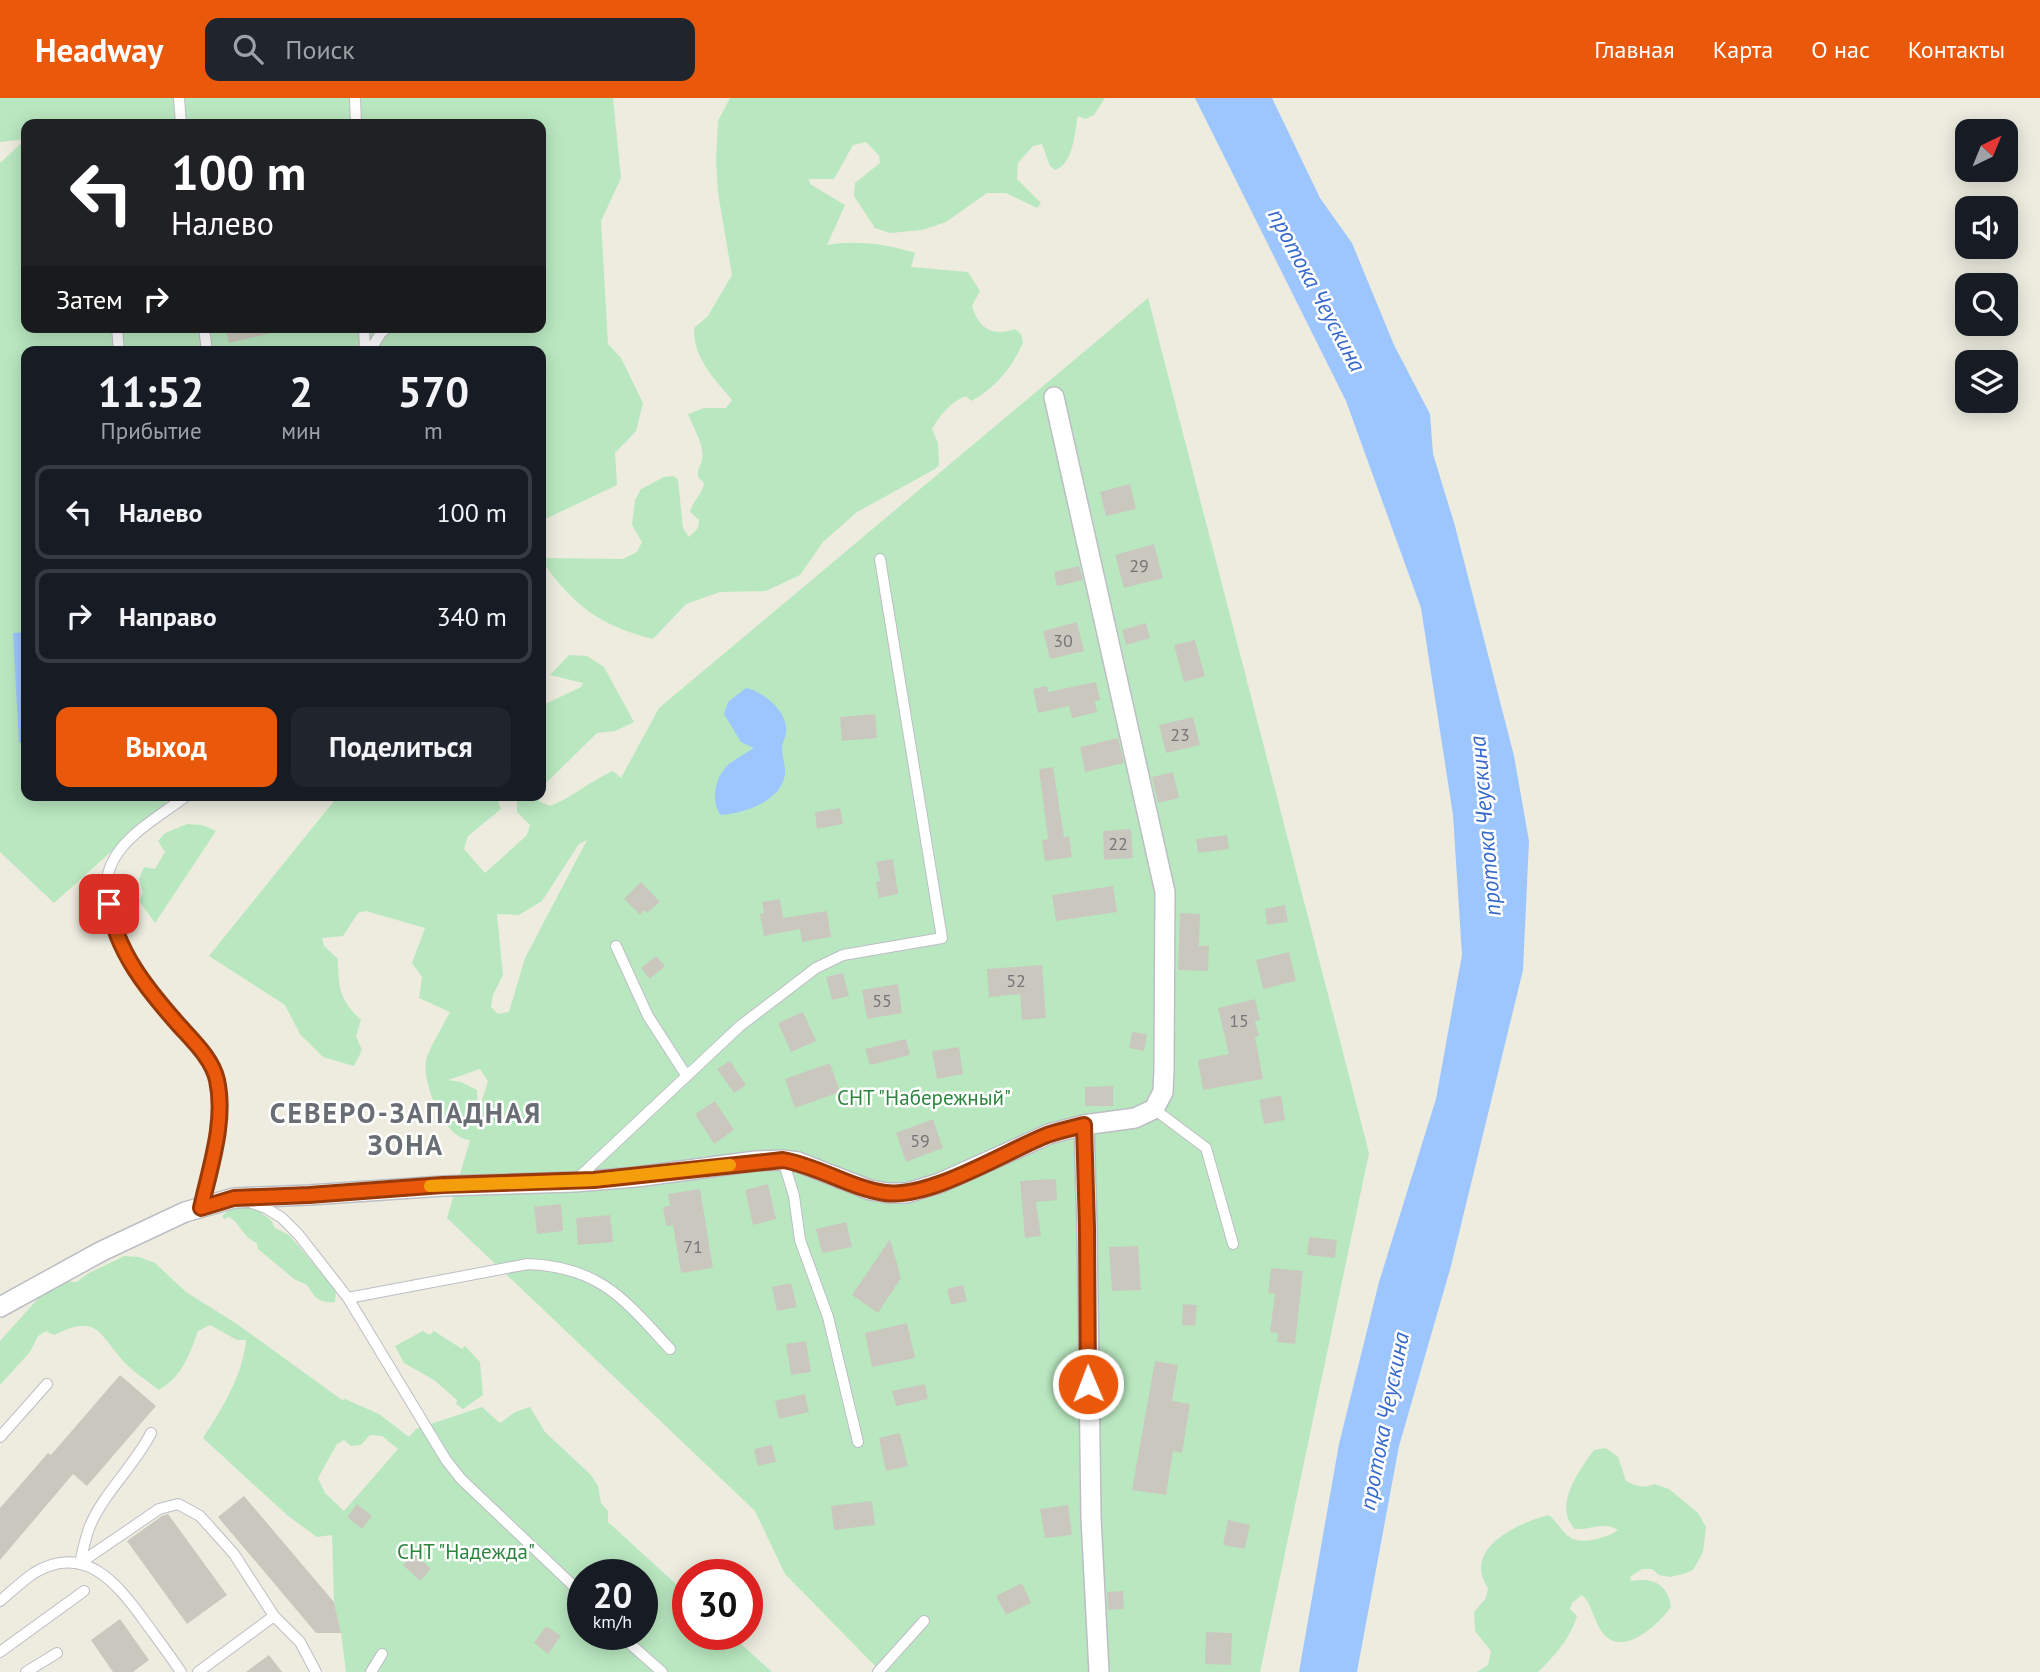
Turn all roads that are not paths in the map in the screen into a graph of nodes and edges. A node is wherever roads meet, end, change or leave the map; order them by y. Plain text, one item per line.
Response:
1 (178, 98) edge
2 (355, 98) edge
3 (180, 119) edge
4 (356, 119) edge
5 (1054, 397) dead end
6 (880, 559) dead end
7 (174, 801) edge
8 (616, 946) dead end
9 (686, 1075) junction
10 (1154, 1109) junction
11 (1084, 1125) junction
12 (783, 1160) junction
13 (574, 1182) junction
14 (234, 1198) junction
15 (201, 1208) junction
16 (1233, 1244) dead end
17 (348, 1298) junction
18 (0, 1307) edge
19 (670, 1349) dead end
20 (47, 1384) dead end
21 (152, 1433) dead end
22 (0, 1437) edge
23 (858, 1442) dead end
24 (80, 1563) junction
25 (567, 1580) edge
26 (84, 1591) dead end
27 (0, 1601) edge
28 (274, 1616) junction
29 (925, 1621) dead end
30 (637, 1650) edge
31 (0, 1652) edge
32 (57, 1653) dead end
33 (382, 1654) dead end
34 (26, 1672) edge
35 (181, 1672) edge
36 (198, 1672) edge
37 (316, 1672) edge
38 (371, 1672) edge
39 (662, 1672) edge
40 (878, 1672) edge
41 (1099, 1672) edge

1 - 3 lane
2 - 4 lane
5 - 10 street
6 - 9 lane
7 - 15 lane
8 - 9 lane
9 - 13 lane
10 - 11 street
10 - 16 lane
11 - 12 street
11 - 41 street
12 - 13 street
12 - 23 lane
13 - 14 street
14 - 15 street
14 - 17 lane
15 - 18 street
17 - 19 lane
17 - 25 lane
20 - 22 lane
21 - 24 lane
24 - 27 lane
24 - 28 lane
24 - 35 lane
26 - 31 lane
28 - 36 lane
28 - 37 lane
29 - 40 lane
30 - 39 lane
32 - 34 lane
33 - 38 lane

